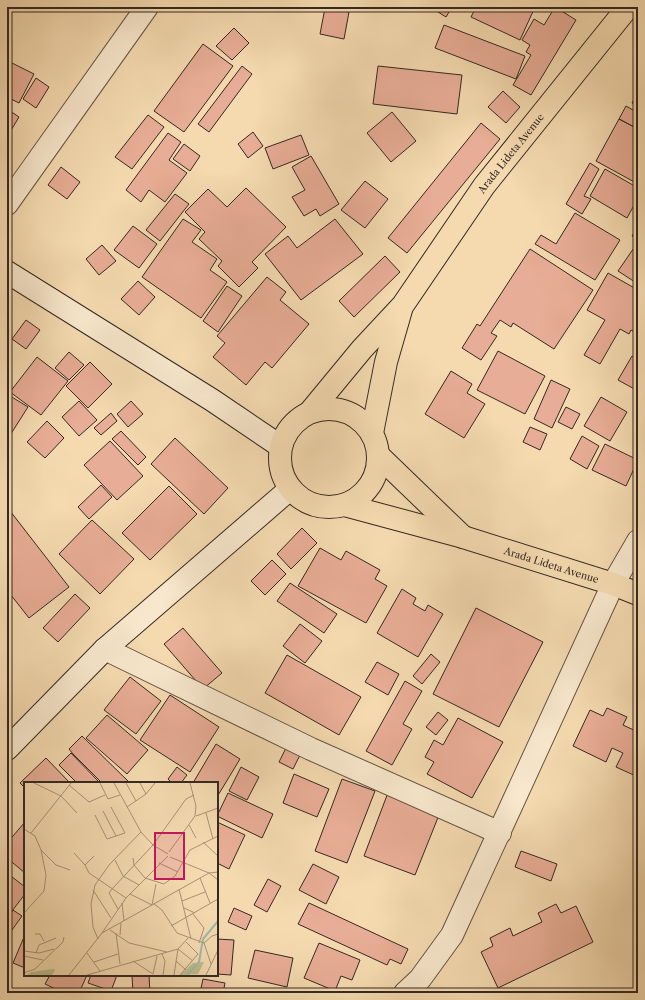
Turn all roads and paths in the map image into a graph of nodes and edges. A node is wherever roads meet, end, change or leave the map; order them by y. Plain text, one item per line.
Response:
1 (147, 7) edge
2 (628, 7) edge
3 (7, 204) edge
4 (7, 272) edge
5 (403, 306) junction
6 (310, 412) junction
7 (372, 433) junction
8 (280, 446) junction
9 (379, 456) junction
10 (290, 489) junction
11 (344, 505) junction
12 (463, 537) junction
13 (638, 540) edge
14 (613, 584) junction
15 (638, 594) edge
16 (104, 649) junction
17 (7, 749) edge
18 (500, 833) junction
19 (405, 993) edge

1 - 3 street
2 - 5 highway, Arada Lideta Avenue
4 - 8 street
5 - 6 highway, Arada Lideta Avenue
5 - 7 highway, Arada Lideta Avenue
6 - 7 highway, Arada Lideta Avenue
6 - 8 highway, Arada Lideta Avenue
7 - 9 highway, Arada Lideta Avenue
8 - 10 highway, Arada Lideta Avenue
9 - 11 highway, Arada Lideta Avenue
9 - 12 highway, Arada Lideta Avenue
10 - 11 highway, Arada Lideta Avenue
10 - 16 street
11 - 12 highway, Arada Lideta Avenue
12 - 14 highway, Arada Lideta Avenue
13 - 14 street
14 - 15 highway, Arada Lideta Avenue
14 - 18 street
16 - 17 street
16 - 18 street
18 - 19 street

